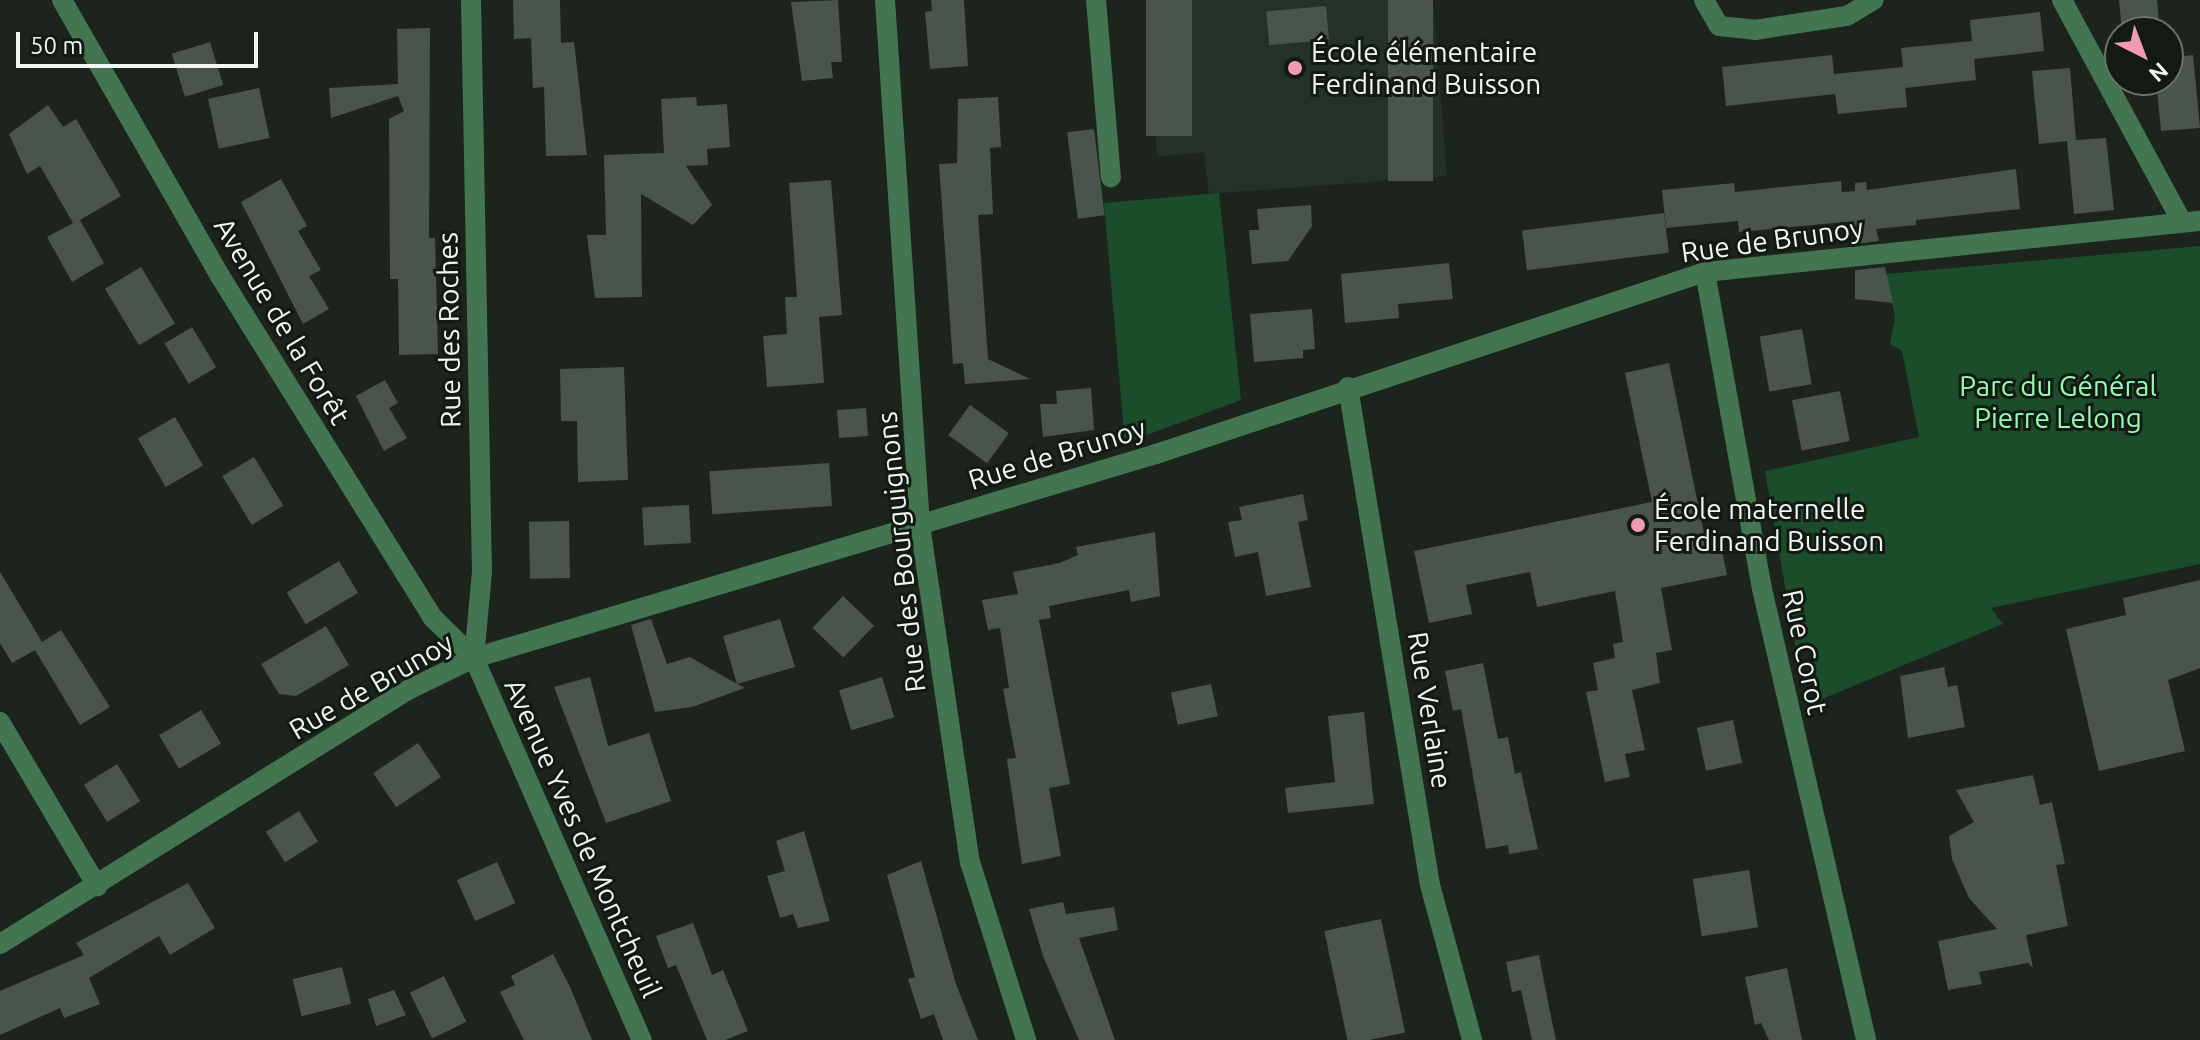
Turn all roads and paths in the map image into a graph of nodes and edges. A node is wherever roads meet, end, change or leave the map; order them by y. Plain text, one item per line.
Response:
1 (62, 0) edge
2 (471, 0) edge
3 (885, 0) edge
4 (1096, 0) edge
5 (1704, 0) edge
6 (1874, 0) edge
7 (2062, 0) edge
8 (1111, 177) dead end
9 (2191, 222) edge
10 (1705, 272) junction
11 (1348, 387) junction
12 (920, 525) junction
13 (474, 658) junction
14 (0, 722) edge
15 (97, 886) junction
16 (0, 944) edge
17 (642, 1040) edge
18 (1026, 1040) edge
19 (1472, 1040) edge
20 (1866, 1040) edge

1 - 13 street, Avenue de la Forêt
2 - 13 street, Rue des Roches
3 - 12 street, Rue des Bourguignons
4 - 8 street
5 - 6 street
7 - 9 street
9 - 10 street, Rue de Brunoy
10 - 11 street, Rue de Brunoy
10 - 20 street, Rue Corot
11 - 12 street, Rue de Brunoy
11 - 19 street, Rue Verlaine
12 - 13 street, Rue de Brunoy
12 - 18 street, Rue des Bourguignons
13 - 15 street, Rue de Brunoy
13 - 17 street, Avenue Yves de Montcheuil
14 - 15 street
15 - 16 street, Rue de Brunoy

